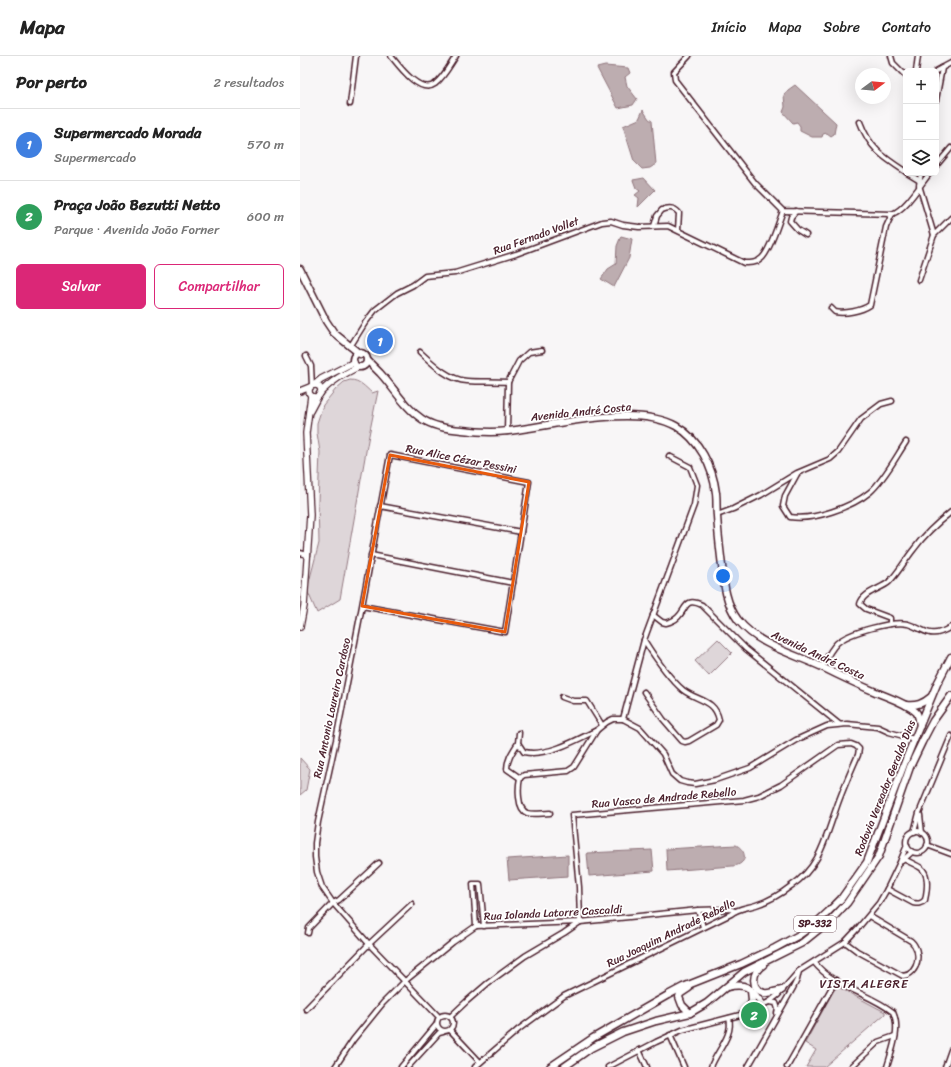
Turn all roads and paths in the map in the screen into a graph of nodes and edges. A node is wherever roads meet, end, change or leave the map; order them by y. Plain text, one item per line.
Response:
1 (356, 56) edge
2 (391, 56) edge
3 (456, 56) edge
4 (689, 56) edge
5 (891, 56) edge
6 (918, 56) edge
7 (951, 63) edge
8 (916, 68) edge
9 (942, 68) junction
10 (939, 70) edge
11 (903, 73) edge
12 (939, 84) edge
13 (350, 104) dead end
14 (860, 122) dead end
15 (951, 148) edge
16 (939, 162) edge
17 (903, 170) edge
18 (911, 176) edge
19 (921, 176) edge
20 (927, 176) edge
21 (920, 183) junction
22 (783, 211) junction
23 (796, 211) junction
24 (892, 214) junction
25 (951, 218) edge
26 (654, 226) junction
27 (678, 230) junction
28 (806, 235) dead end
29 (934, 235) junction
30 (300, 269) edge
31 (919, 280) dead end
32 (831, 308) dead end
33 (350, 347) junction
34 (542, 350) dead end
35 (420, 352) dead end
36 (306, 356) dead end
37 (367, 360) junction
38 (357, 361) junction
39 (376, 369) junction
40 (508, 382) junction
41 (311, 389) junction
42 (300, 391) edge
43 (300, 395) edge
44 (319, 395) junction
45 (892, 401) dead end
46 (308, 415) junction
47 (507, 432) junction
48 (906, 442) dead end
49 (390, 455) joint
50 (669, 456) dead end
51 (797, 474) junction
52 (380, 506) junction
53 (951, 512) edge
54 (717, 515) junction
55 (521, 532) junction
56 (300, 553) edge
57 (308, 555) junction
58 (371, 555) junction
59 (513, 583) junction
60 (362, 606) junction
61 (653, 615) junction
62 (300, 624) edge
63 (890, 624) junction
64 (951, 627) edge
65 (644, 640) junction
66 (951, 658) edge
67 (822, 667) junction
68 (644, 692) dead end
69 (932, 696) junction
70 (951, 696) edge
71 (562, 698) dead end
72 (904, 704) junction
73 (623, 719) junction
74 (840, 724) junction
75 (602, 725) junction
76 (920, 726) junction
77 (598, 730) junction
78 (519, 733) dead end
79 (951, 736) edge
80 (914, 739) junction
81 (518, 742) junction
82 (859, 749) joint
83 (520, 778) junction
84 (550, 813) dead end
85 (919, 813) junction
86 (914, 832) junction
87 (922, 833) junction
88 (907, 845) junction
89 (927, 845) junction
90 (912, 852) junction
91 (951, 854) edge
92 (902, 861) junction
93 (379, 863) dead end
94 (887, 889) junction
95 (334, 903) junction
96 (412, 904) dead end
97 (698, 910) junction
98 (735, 911) junction
99 (869, 916) junction
100 (580, 922) junction
101 (476, 926) junction
102 (484, 926) junction
103 (703, 927) junction
104 (308, 933) dead end
105 (845, 942) junction
106 (369, 944) junction
107 (773, 957) junction
108 (814, 962) junction
109 (799, 971) junction
110 (836, 980) junction
111 (405, 981) junction
112 (698, 981) junction
113 (724, 988) junction
114 (782, 990) junction
115 (751, 991) junction
116 (778, 995) junction
117 (766, 1003) junction
118 (784, 1005) junction
119 (306, 1009) dead end
120 (748, 1012) junction
121 (690, 1013) junction
122 (777, 1016) junction
123 (439, 1017) junction
124 (450, 1017) junction
125 (729, 1018) junction
126 (436, 1025) junction
127 (450, 1030) junction
128 (443, 1032) junction
129 (670, 1035) junction
130 (896, 1036) junction
131 (639, 1050) junction
132 (951, 1050) edge
133 (480, 1062) junction
134 (335, 1067) edge
135 (401, 1067) edge
136 (408, 1067) edge
137 (476, 1067) edge
138 (550, 1067) edge
139 (564, 1067) edge
140 (608, 1067) edge
141 (647, 1067) edge
142 (684, 1067) edge
143 (711, 1067) edge
144 (748, 1067) edge
145 (787, 1067) edge
146 (851, 1067) edge
147 (887, 1067) edge
148 (945, 1067) edge

1 - 13 street
2 - 3 street
4 - 22 street
5 - 11 street
6 - 8 street
7 - 9 street
9 - 10 street
9 - 12 street
14 - 17 street
15 - 16 street
18 - 21 street
19 - 21 street
20 - 21 street
21 - 24 street
21 - 29 street
22 - 23 street
22 - 27 street, Rua Fernado Vollet
23 - 24 street
23 - 28 street
24 - 32 street
25 - 29 street
26 - 27 street, Rua Fernado Vollet
26 - 27 street
26 - 33 street, Rua Fernado Vollet
29 - 31 street
30 - 33 main road
33 - 38 main road
34 - 40 street
35 - 40 street
36 - 41 street
37 - 38 main road, Avenida André Costa
37 - 38 main road
37 - 39 main road, Avenida André Costa
38 - 39 main road
38 - 41 main road
38 - 44 main road
39 - 47 main road, Avenida André Costa
40 - 47 street
41 - 42 main road
41 - 43 main road
41 - 44 main road
41 - 44 main road
41 - 46 main road
44 - 46 main road
45 - 51 street
46 - 57 main road
47 - 54 main road, Avenida André Costa
48 - 51 street
49 - 52 street, Rua Antonio Loureiro Cardoso
49 - 55 street, Rua Alice Cézar Pessini
50 - 61 street
51 - 54 street
52 - 55 street
52 - 58 street, Rua Antonio Loureiro Cardoso
53 - 63 street
54 - 67 main road, Avenida André Costa
55 - 59 street
56 - 57 street
57 - 62 main road
58 - 59 street
58 - 60 street, Rua Antonio Loureiro Cardoso
59 - 60 street
60 - 95 street, Rua Antonio Loureiro Cardoso
61 - 65 street
61 - 74 street
63 - 64 street
63 - 67 street
65 - 68 street
65 - 73 street
66 - 69 main road, Rodovia Vereador Geraldo Dias / SP-332
67 - 72 main road, Avenida André Costa
69 - 72 main road, Avenida André Costa
69 - 76 main road, Rodovia Vereador Geraldo Dias / SP-332
70 - 107 main road, Rodovia Vereador Geraldo Dias / SP-332
71 - 75 street
72 - 76 main road, Avenida André Costa
73 - 74 street
73 - 75 street
74 - 80 street
75 - 77 street
76 - 80 main road, Rodovia Vereador Geraldo Dias / SP-332
77 - 81 street
77 - 83 street
78 - 81 street
79 - 85 street
80 - 112 main road, Rodovia Vereador Geraldo Dias / SP-332
81 - 83 street
82 - 98 street, Rua Joaquim Andrade Rebello
82 - 100 street, Rua Vasco de Andrade Rebello
83 - 84 street
85 - 86 street
85 - 87 street
86 - 87 street
86 - 88 street
87 - 89 street
88 - 90 street
88 - 92 street
89 - 90 street
89 - 91 street
90 - 92 street
92 - 94 street
92 - 94 street
93 - 95 street
94 - 99 street
95 - 104 street
95 - 106 street, Rua Antonio Loureiro Cardoso
96 - 106 street
97 - 98 street, Rua Iolanda Latorre Cascaldi
97 - 100 street, Rua Iolanda Latorre Cascaldi
97 - 103 street
98 - 103 street, Rua Joaquim Andrade Rebello
99 - 105 street
99 - 105 street
100 - 102 street, Rua Iolanda Latorre Cascaldi
100 - 124 street
101 - 102 street, Rua Iolanda Latorre Cascaldi
101 - 102 street
101 - 111 street, Rua Iolanda Latorre Cascaldi
103 - 133 street, Rua Joaquim Andrade Rebello
105 - 108 street
106 - 111 street, Rua Antonio Loureiro Cardoso
106 - 119 street
107 - 113 main road, Rodovia Vereador Geraldo Dias / SP-332
107 - 114 main road
108 - 109 street
108 - 110 street
109 - 114 street
109 - 118 street
110 - 130 street
110 - 145 street
111 - 123 street, Rua Antonio Loureiro Cardoso
111 - 134 street, Rua Iolanda Latorre Cascaldi
112 - 121 main road
112 - 138 main road, Rodovia Vereador Geraldo Dias / SP-332
113 - 115 main road
113 - 121 main road, Rodovia Vereador Geraldo Dias / SP-332
114 - 116 street
115 - 117 main road
115 - 120 main road
116 - 117 street
116 - 118 street
117 - 120 street
117 - 122 street
118 - 122 street
120 - 125 street
121 - 139 main road, Rodovia Vereador Geraldo Dias / SP-332
122 - 144 street
123 - 124 street
123 - 126 street
124 - 127 street
125 - 129 street
125 - 143 street
126 - 128 street
126 - 135 street
127 - 128 street
127 - 133 street
128 - 136 street
129 - 131 street
129 - 142 street
130 - 146 street
130 - 147 street
131 - 140 street
131 - 141 street
132 - 148 street
133 - 137 street, Rua Joaquim Andrade Rebello

